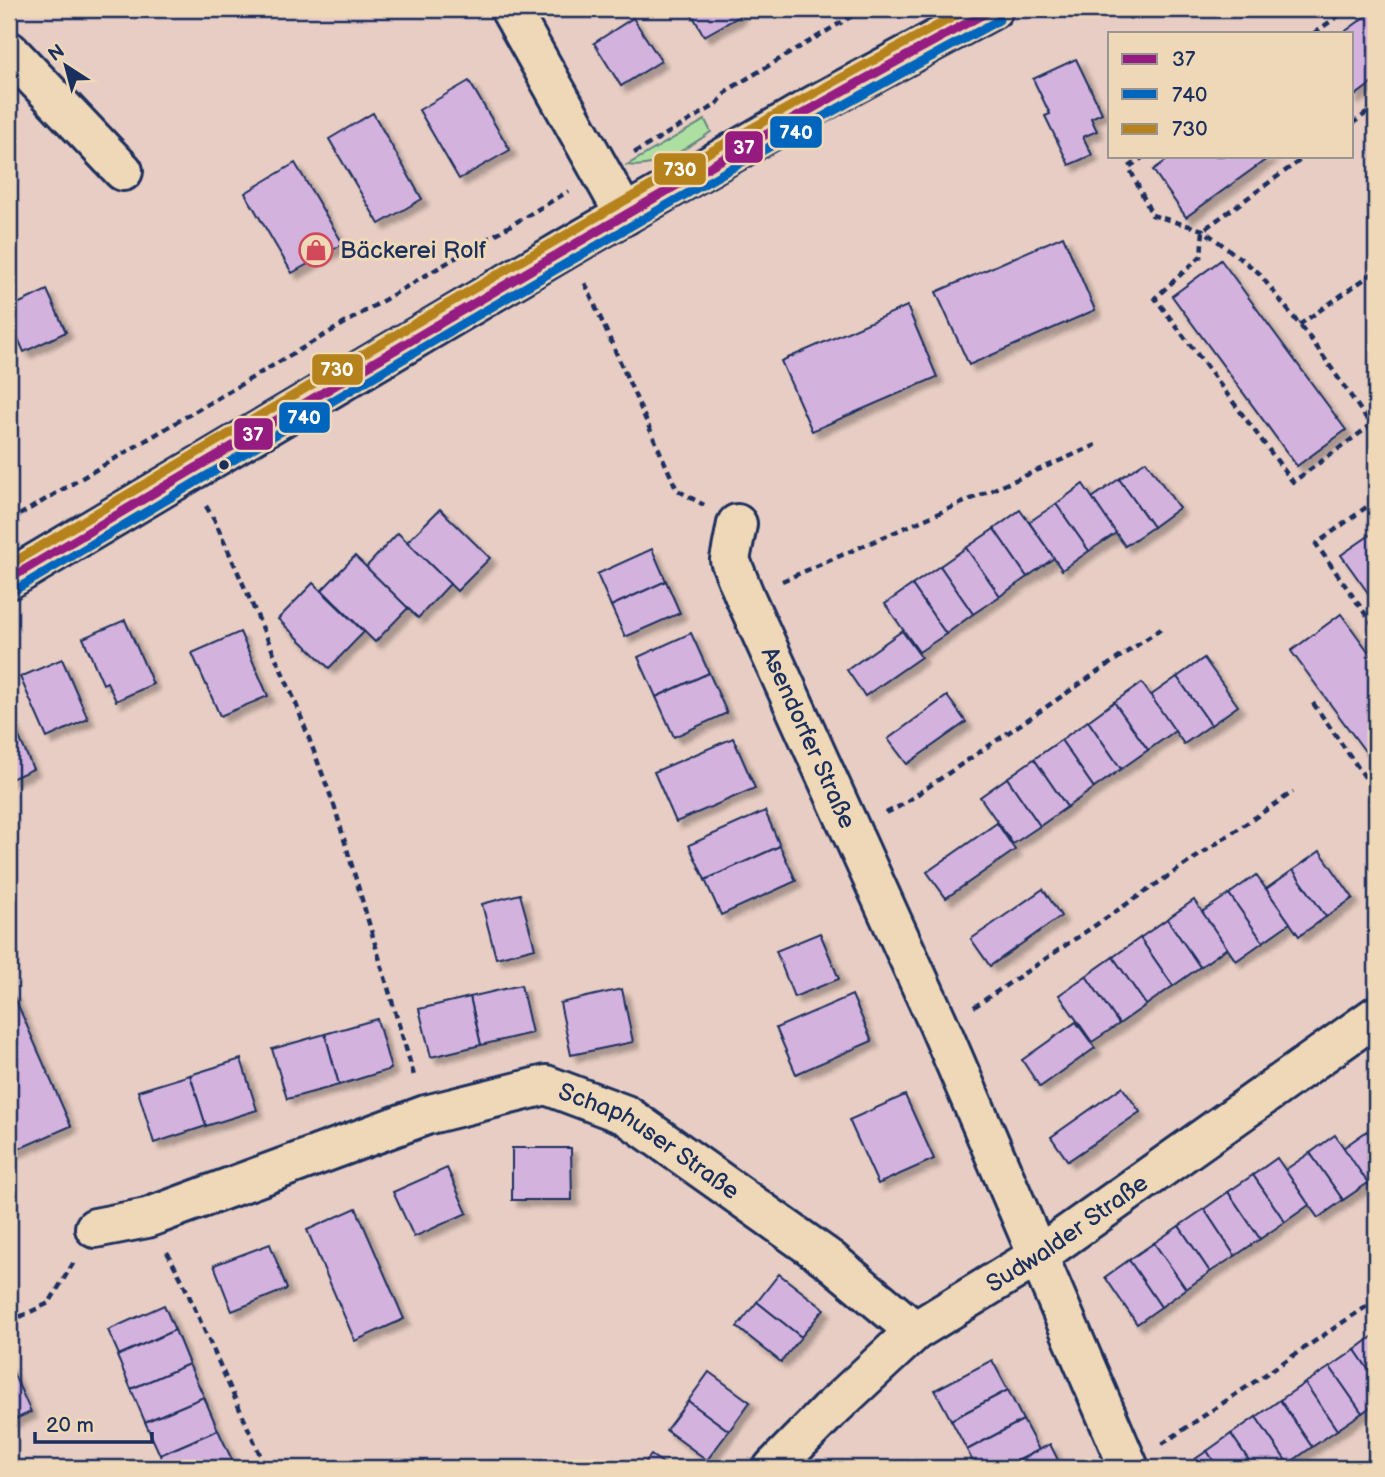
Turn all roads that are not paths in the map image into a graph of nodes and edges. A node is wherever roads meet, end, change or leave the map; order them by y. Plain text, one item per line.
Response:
1 (510, 9) edge
2 (993, 9) edge
3 (9, 51) edge
4 (123, 171) dead end
5 (625, 215) junction
6 (737, 524) road end
7 (9, 579) edge
8 (1376, 1016) edge
9 (95, 1228) road end
10 (1039, 1255) junction
11 (915, 1331) junction
12 (773, 1468) edge
13 (1129, 1468) edge

1 - 5 street
2 - 5 street
3 - 4 street
5 - 7 street
6 - 10 street, Asendorfer Straße
8 - 10 street, Sudwalder Straße
9 - 11 street, Schaphuser Straße
10 - 11 street, Sudwalder Straße
10 - 13 street, Asendorfer Straße
11 - 12 street, Sudwalder Straße

